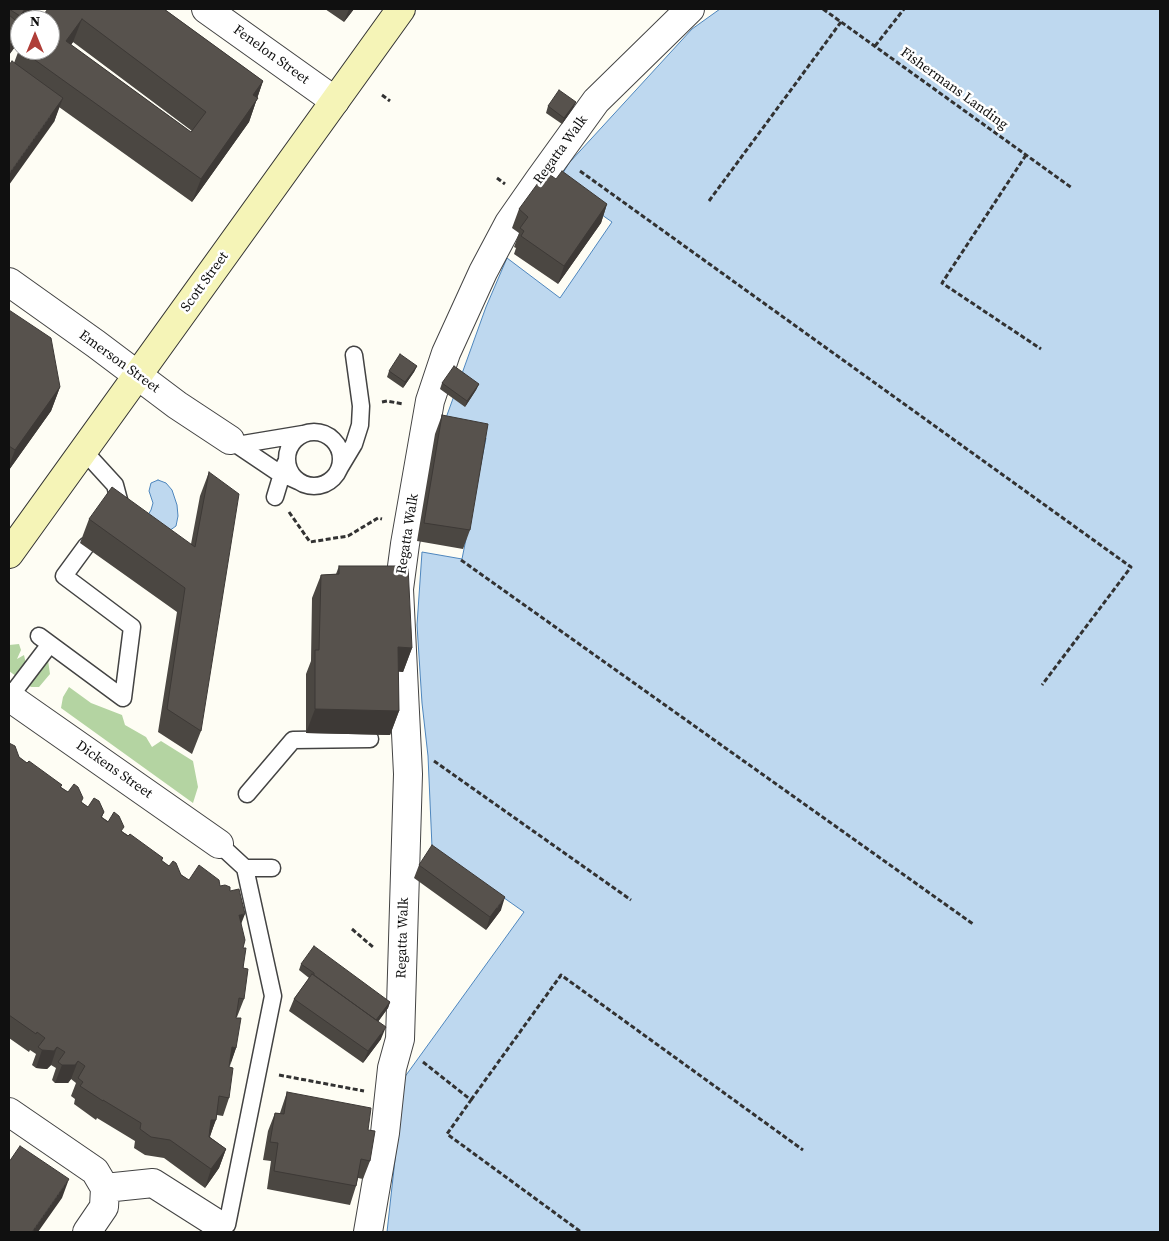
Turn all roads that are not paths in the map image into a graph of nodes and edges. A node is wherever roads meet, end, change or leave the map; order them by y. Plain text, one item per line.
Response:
1 (206, 9) edge
2 (401, 9) edge
3 (690, 9) edge
4 (335, 101) junction
5 (9, 282) edge
6 (354, 355) dead end
7 (138, 375) junction
8 (305, 434) junction
9 (230, 440) junction
10 (83, 450) junction
11 (287, 457) junction
12 (262, 462) junction
13 (338, 471) junction
14 (282, 474) junction
15 (302, 483) junction
16 (109, 515) edge
17 (86, 546) dead end
18 (9, 554) edge
19 (9, 697) edge
20 (370, 739) dead end
21 (247, 794) dead end
22 (219, 844) joint
23 (245, 868) junction
24 (272, 868) dead end
25 (9, 1112) edge
26 (105, 1188) junction
27 (222, 1224) joint
28 (86, 1232) edge
29 (368, 1232) edge

1 - 4 street, Fenelon Street
2 - 4 main road, Scott Street
3 - 29 street, Regatta Walk
4 - 7 main road, Scott Street
5 - 7 street, Emerson Street
6 - 13 lane
7 - 9 street, Emerson Street
7 - 10 main road, Scott Street
8 - 9 lane
8 - 11 lane
8 - 13 lane
9 - 12 lane
10 - 16 lane
10 - 18 main road, Scott Street
11 - 14 lane
11 - 15 lane
12 - 14 lane
12 - 14 lane
13 - 15 lane
14 - 15 lane
17 - 19 lane
19 - 22 street, Dickens Street
20 - 21 lane
22 - 23 lane
23 - 24 lane
23 - 27 lane
25 - 26 street
26 - 27 street
26 - 28 street

